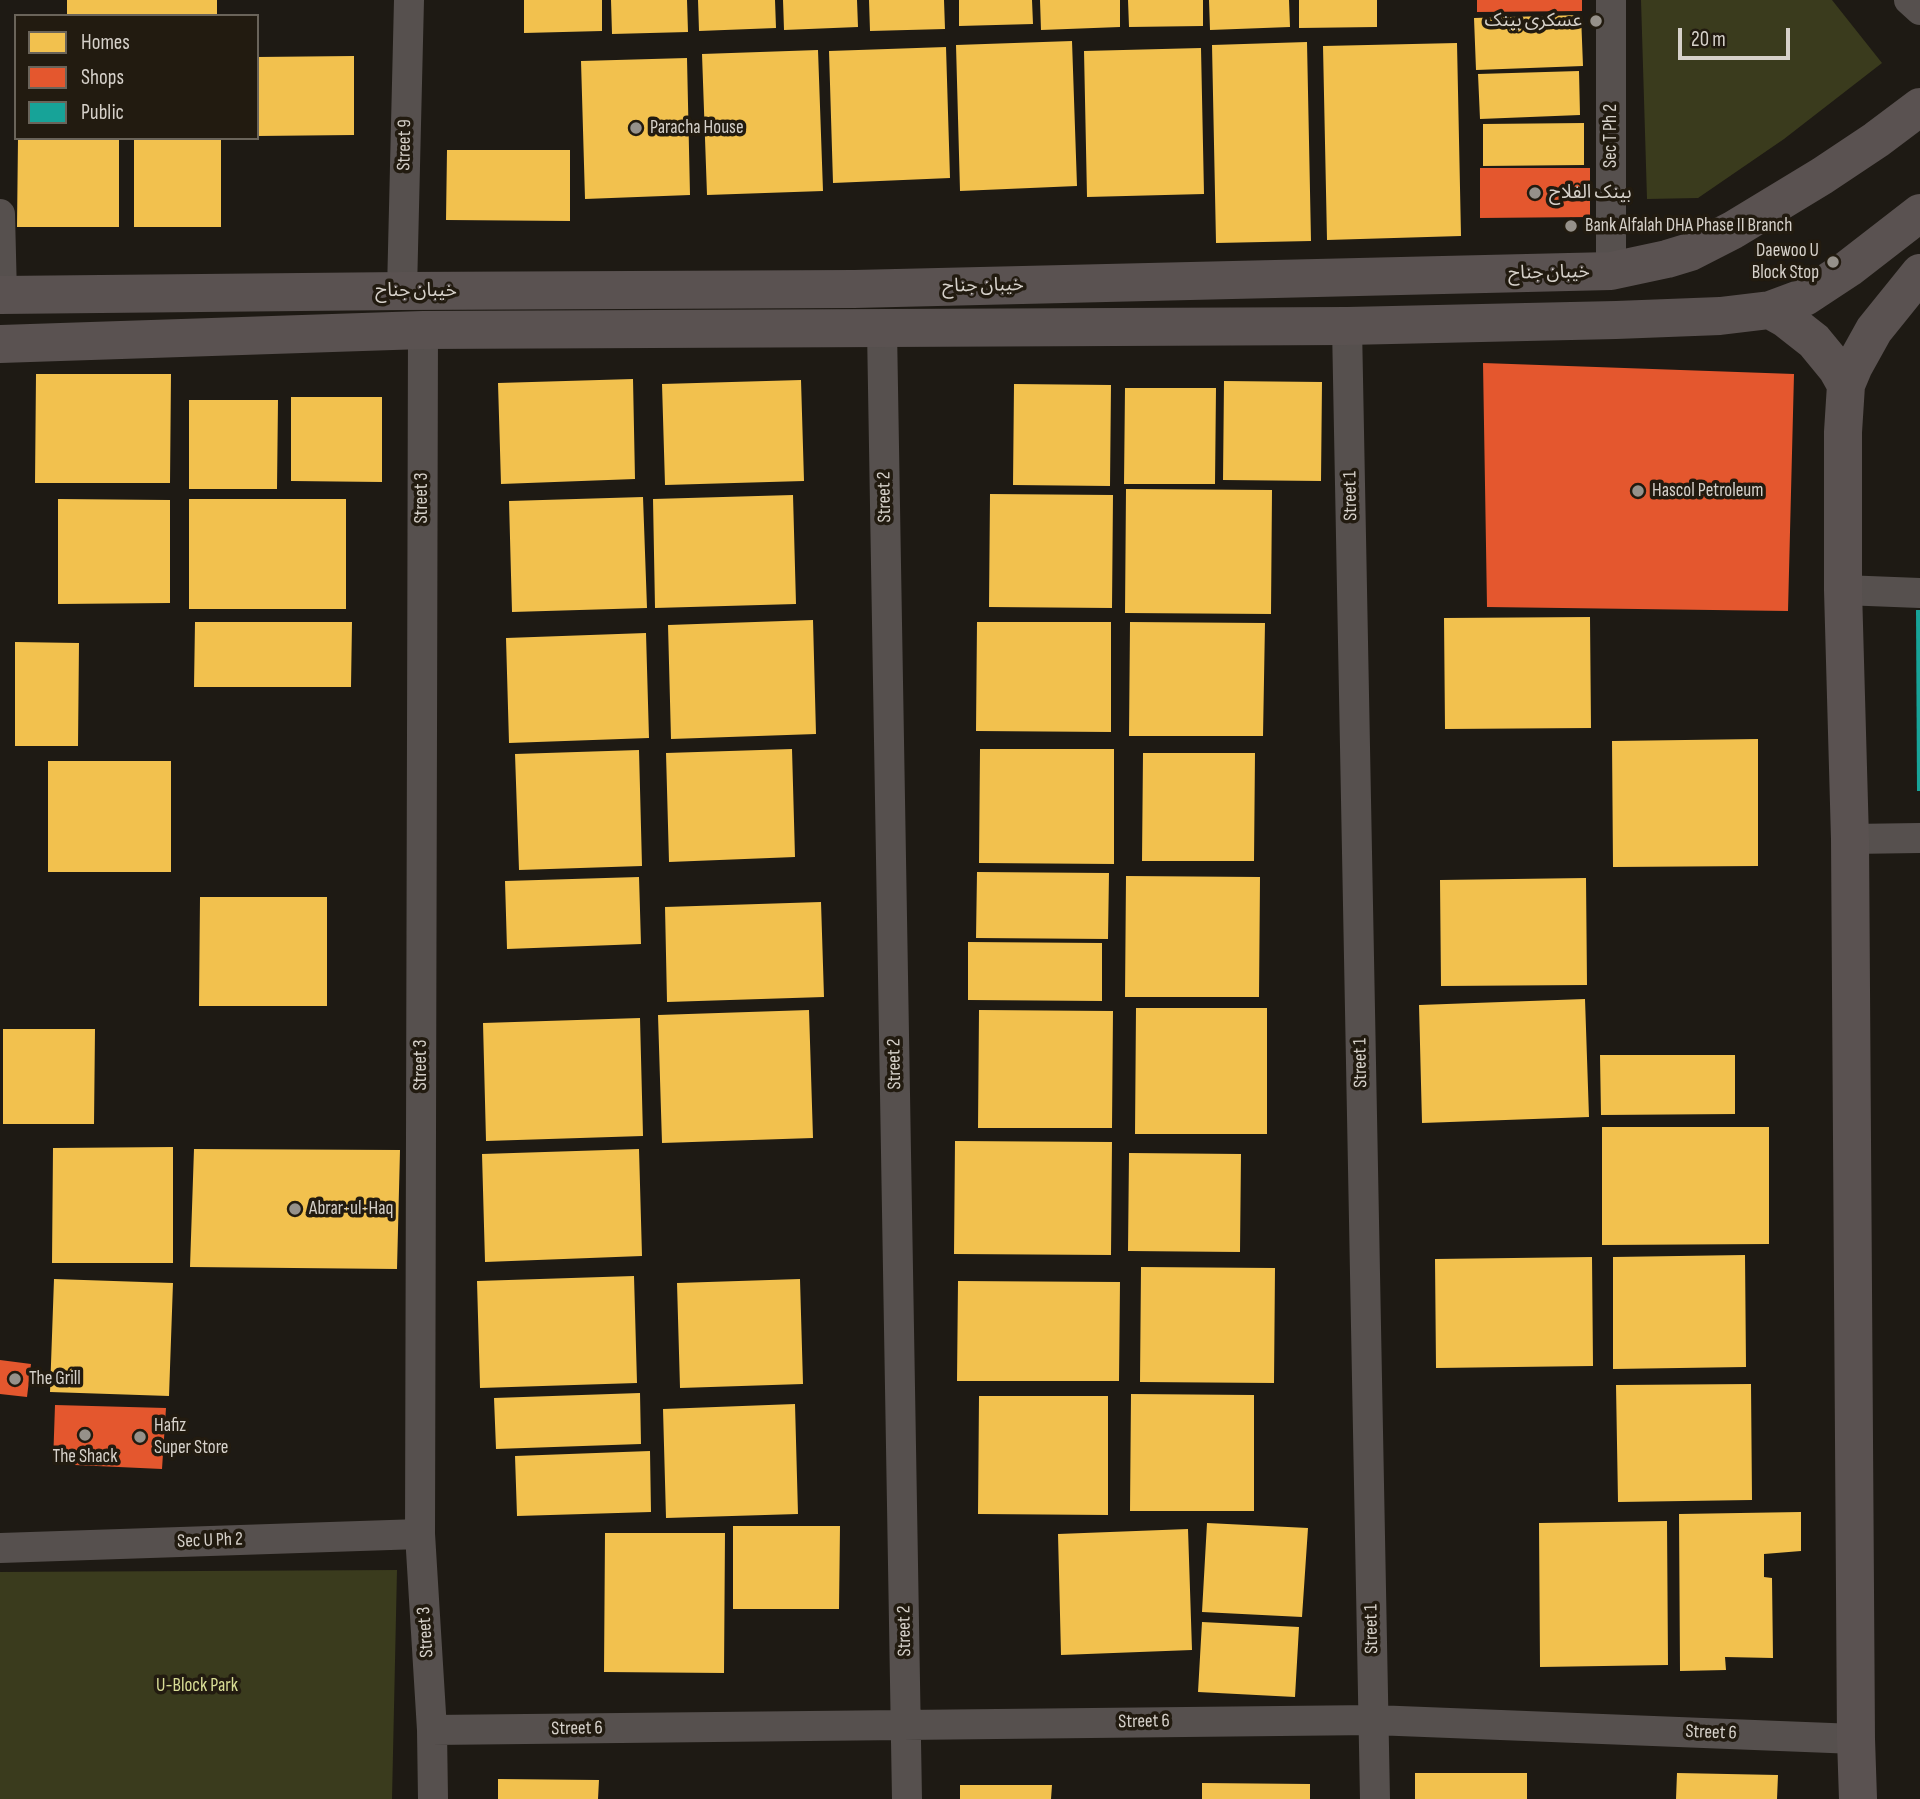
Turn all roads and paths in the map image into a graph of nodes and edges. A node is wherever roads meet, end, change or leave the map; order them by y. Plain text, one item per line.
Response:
1 (409, 0) edge
2 (1611, 0) edge
3 (1909, 0) edge
4 (1920, 10) edge
5 (1920, 107) edge
6 (1920, 213) edge
7 (0, 214) edge
8 (1611, 271) junction
9 (1920, 273) edge
10 (402, 291) junction
11 (1, 295) edge
12 (1770, 310) junction
13 (1347, 326) junction
14 (882, 329) junction
15 (423, 330) junction
16 (0, 344) edge
17 (1846, 385) junction
18 (1843, 590) junction
19 (1920, 593) edge
20 (1920, 838) edge
21 (1850, 839) junction
22 (420, 1534) junction
23 (0, 1548) edge
24 (1374, 1720) junction
25 (906, 1725) junction
26 (432, 1730) junction
27 (1856, 1739) junction
28 (433, 1799) edge
29 (907, 1799) edge
30 (1376, 1799) edge
31 (1858, 1799) edge

1 - 10 street, Street 9
2 - 8 street, Sec T Ph 2
3 - 4 street
5 - 8 main road, خیبان جناح
6 - 12 main road, خیبان جناح
7 - 11 street
8 - 10 main road, خیبان جناح
9 - 17 main road
10 - 11 main road, خیبان جناح
12 - 13 main road, خیبان جناح
12 - 17 main road
13 - 14 main road, خیبان جناح
13 - 24 street, Street 1
14 - 15 main road, خیبان جناح
14 - 25 street, Street 2
15 - 16 main road, خیبان جناح
15 - 22 street, Street 3
17 - 18 main road
18 - 19 street
18 - 21 main road
20 - 21 street
21 - 27 main road
22 - 23 street, Sec U Ph 2
22 - 26 street, Street 3
24 - 25 street, Street 6
24 - 27 street, Street 6
24 - 30 street, Street 1
25 - 26 street, Street 6
25 - 29 street, Street 2
26 - 28 street, Street 3
27 - 31 main road

